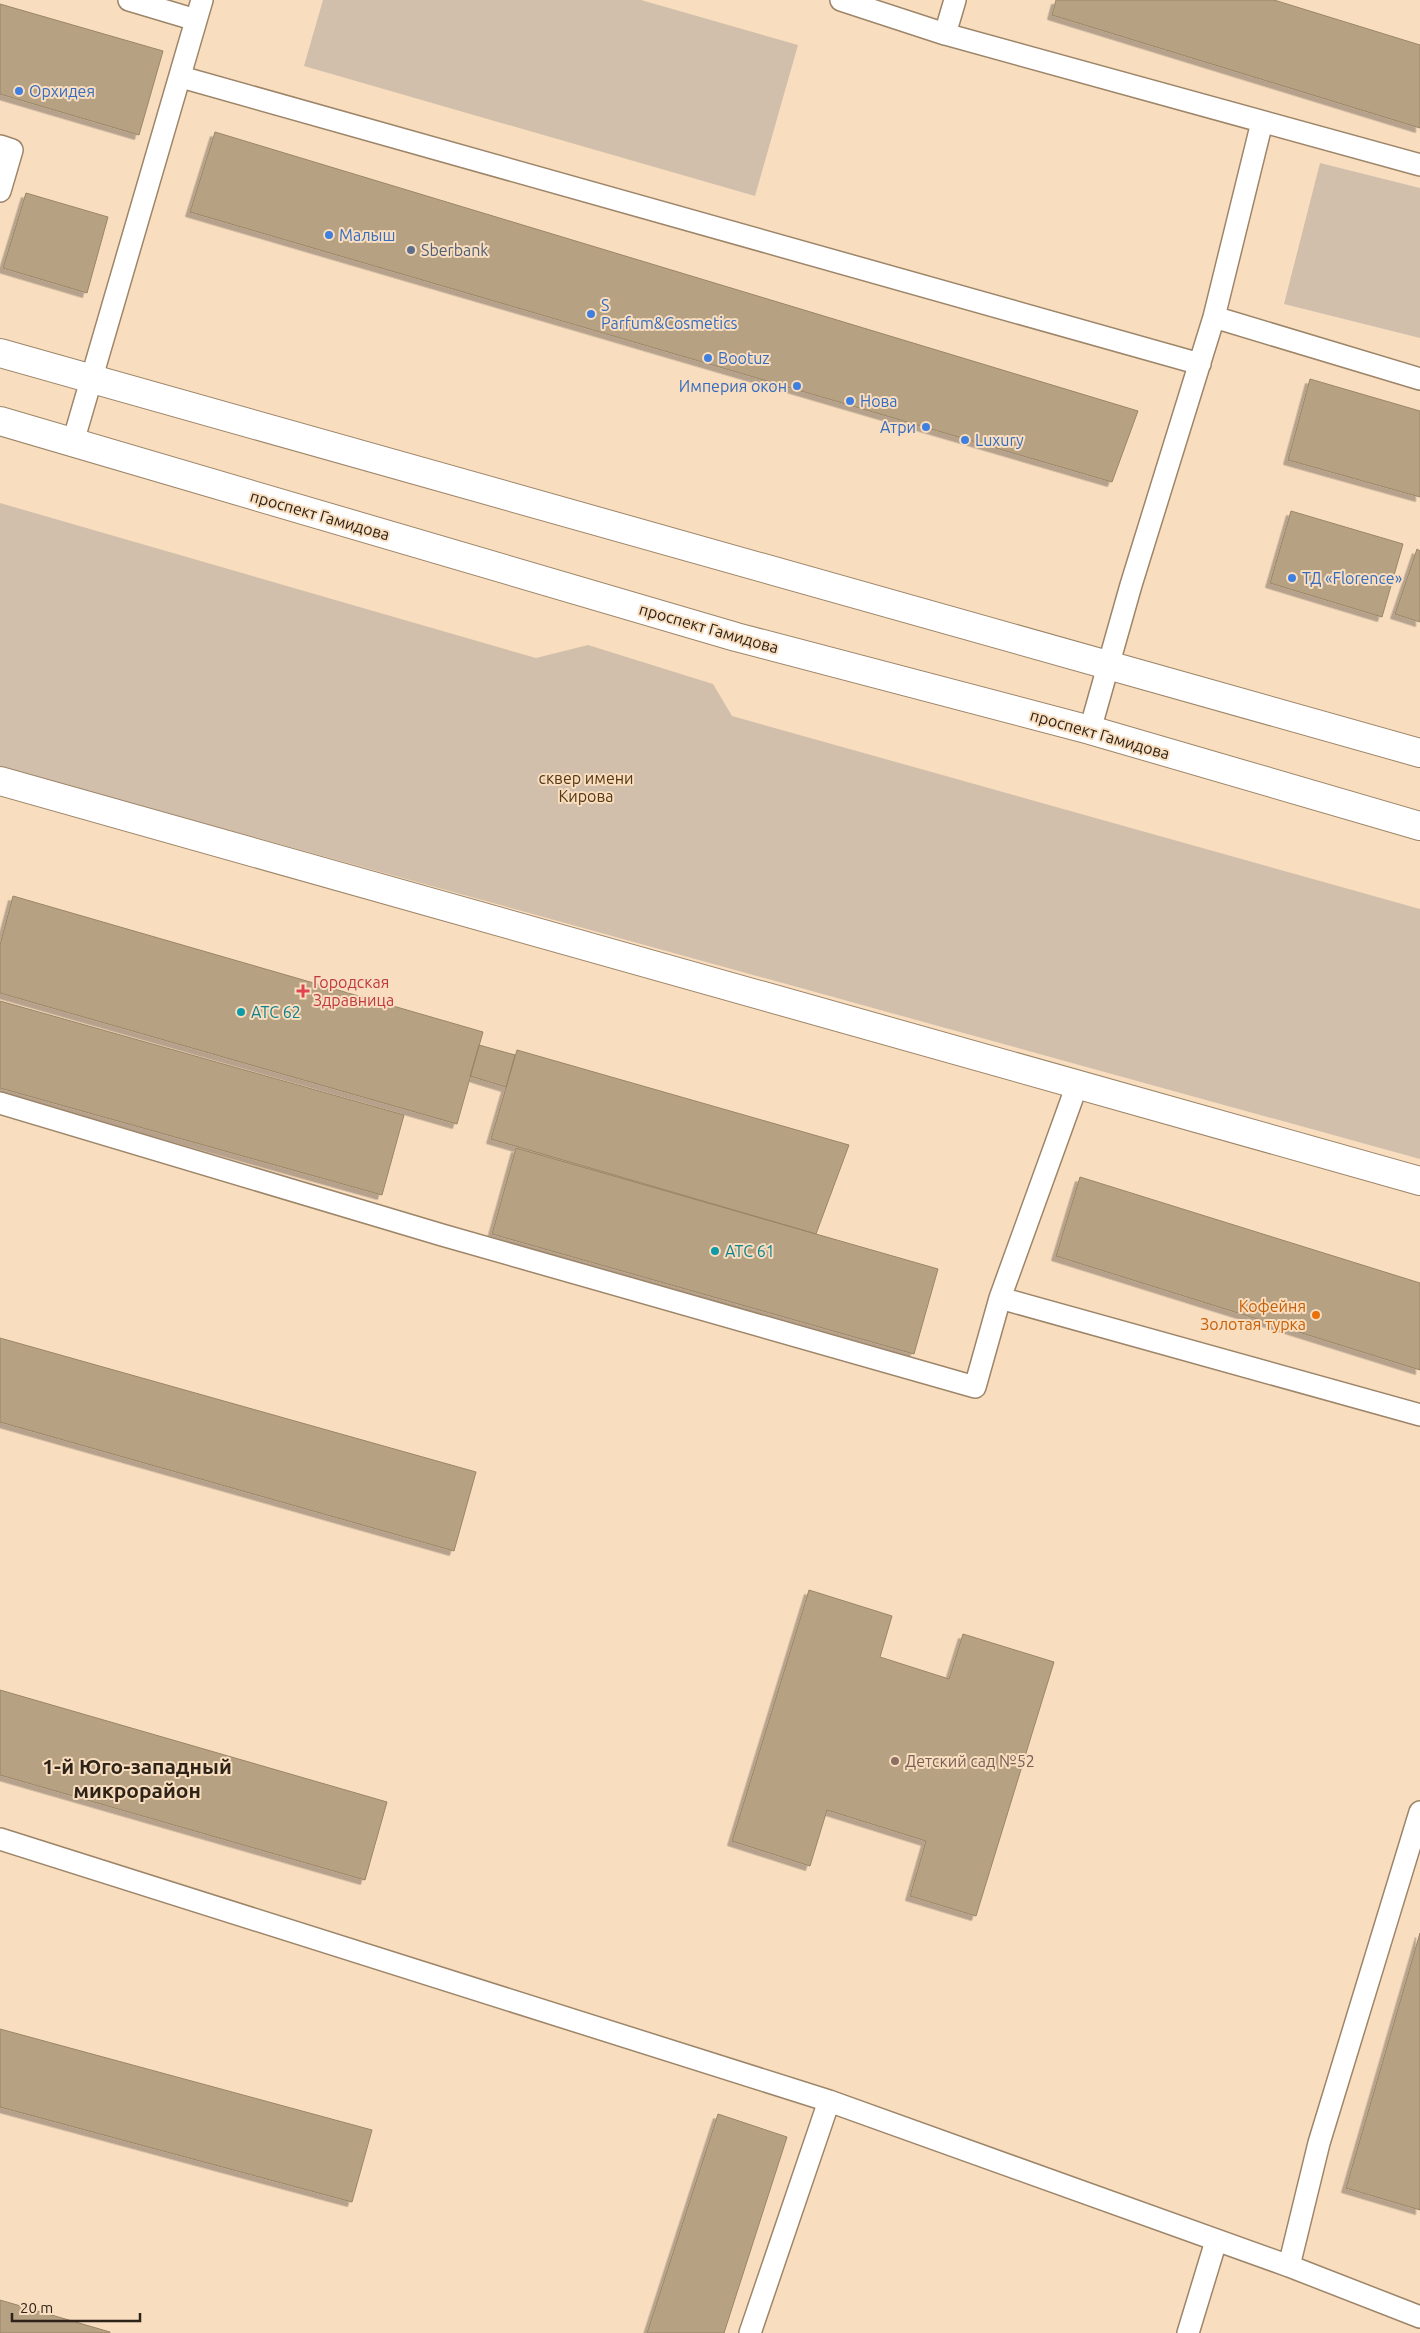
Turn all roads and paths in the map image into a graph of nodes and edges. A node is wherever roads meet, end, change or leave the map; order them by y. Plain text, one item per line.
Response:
1 (128, 0) edge
2 (841, 0) edge
3 (955, 0) edge
4 (199, 10) edge
5 (945, 34) junction
6 (181, 77) junction
7 (1262, 122) junction
8 (0, 146) edge
9 (1420, 165) edge
10 (0, 191) edge
11 (1214, 317) junction
12 (0, 353) edge
13 (1200, 364) junction
14 (91, 379) junction
15 (1420, 379) edge
16 (0, 421) edge
17 (73, 442) junction
18 (1110, 664) junction
19 (1090, 730) junction
20 (1420, 753) edge
21 (0, 781) edge
22 (1420, 826) edge
23 (1077, 1085) junction
24 (0, 1103) edge
25 (1420, 1181) edge
26 (1000, 1298) junction
27 (1420, 1415) edge
28 (1420, 1812) edge
29 (0, 1839) edge
30 (829, 2101) junction
31 (1216, 2241) junction
32 (1289, 2266) junction
33 (1420, 2317) edge
34 (750, 2333) edge
35 (1188, 2333) edge

1 - 4 lane
2 - 5 lane
3 - 5 lane
4 - 6 lane
5 - 7 lane
6 - 13 lane
6 - 14 lane
7 - 9 lane
7 - 11 lane
8 - 10 lane
11 - 13 lane
11 - 15 lane
12 - 14 main road
13 - 18 lane
14 - 17 lane
14 - 18 main road
16 - 17 main road, проспект Гамидова
17 - 19 main road, проспект Гамидова
18 - 19 lane
18 - 20 main road
19 - 22 main road, проспект Гамидова
21 - 23 main road
23 - 25 main road
23 - 26 lane
24 - 26 lane
26 - 27 lane
28 - 32 lane
29 - 30 lane
30 - 31 lane
30 - 34 lane
31 - 32 lane
31 - 35 lane
32 - 33 lane

